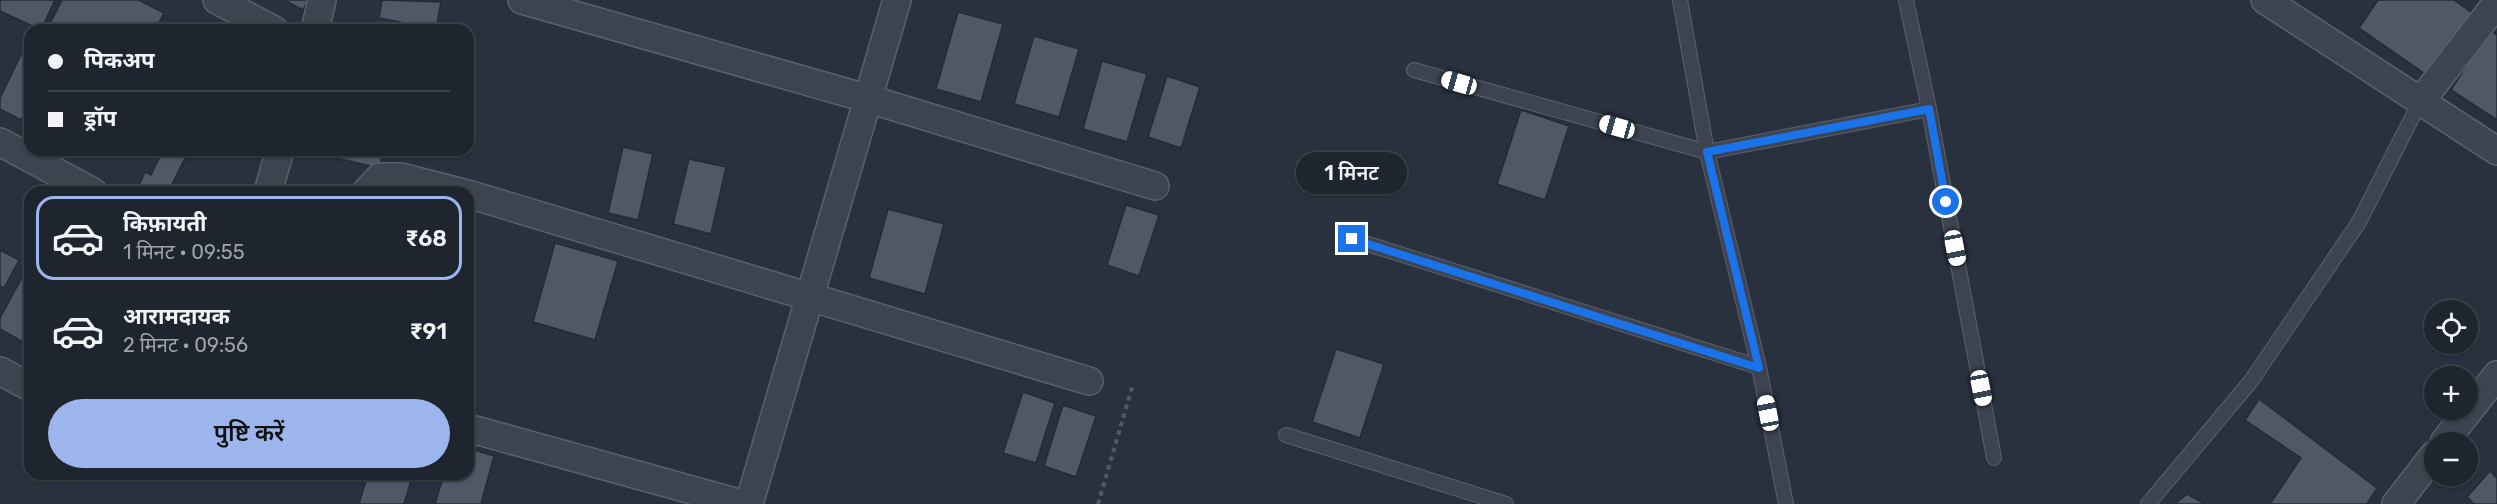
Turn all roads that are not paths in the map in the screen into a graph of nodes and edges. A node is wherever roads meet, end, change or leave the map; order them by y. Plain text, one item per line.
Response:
1 (217, 0) edge
2 (322, 0) edge
3 (522, 0) edge
4 (897, 0) edge
5 (1680, 0) edge
6 (1906, 0) edge
7 (2265, 0) edge
8 (2497, 3) edge
9 (263, 24) edge
10 (316, 24) edge
11 (1414, 70) dead end
12 (869, 99) junction
13 (2420, 102) junction
14 (1929, 109) junction
15 (0, 142) edge
16 (2497, 151) edge
17 (1707, 152) junction
18 (24, 155) edge
19 (26, 156) edge
20 (278, 156) edge
21 (82, 186) edge
22 (270, 186) edge
23 (372, 186) edge
24 (436, 186) edge
25 (1155, 186) dead end
26 (474, 196) edge
27 (1352, 239) dead end
28 (808, 298) junction
29 (1759, 368) junction
30 (0, 371) edge
31 (2497, 375) edge
32 (1089, 381) dead end
33 (24, 384) edge
34 (474, 430) edge
35 (2452, 432) edge
36 (1286, 435) dead end
37 (1994, 458) dead end
38 (2424, 468) edge
39 (742, 504) edge
40 (749, 504) edge
41 (1506, 504) edge
42 (1786, 504) edge
43 (2148, 504) edge
44 (2396, 504) edge

1 - 9 street
2 - 10 street
3 - 12 street
4 - 12 street
5 - 17 lane
6 - 14 lane
7 - 13 street
8 - 13 street
11 - 17 lane
12 - 25 street
12 - 28 street
13 - 16 street
13 - 43 lane
14 - 17 lane
14 - 37 lane
15 - 18 street
17 - 29 lane
19 - 21 street
20 - 22 street
23 - 24 street
26 - 28 street
27 - 29 lane
28 - 32 street
28 - 40 street
29 - 42 lane
30 - 33 street
31 - 35 street
34 - 39 street
36 - 41 lane
38 - 44 street

